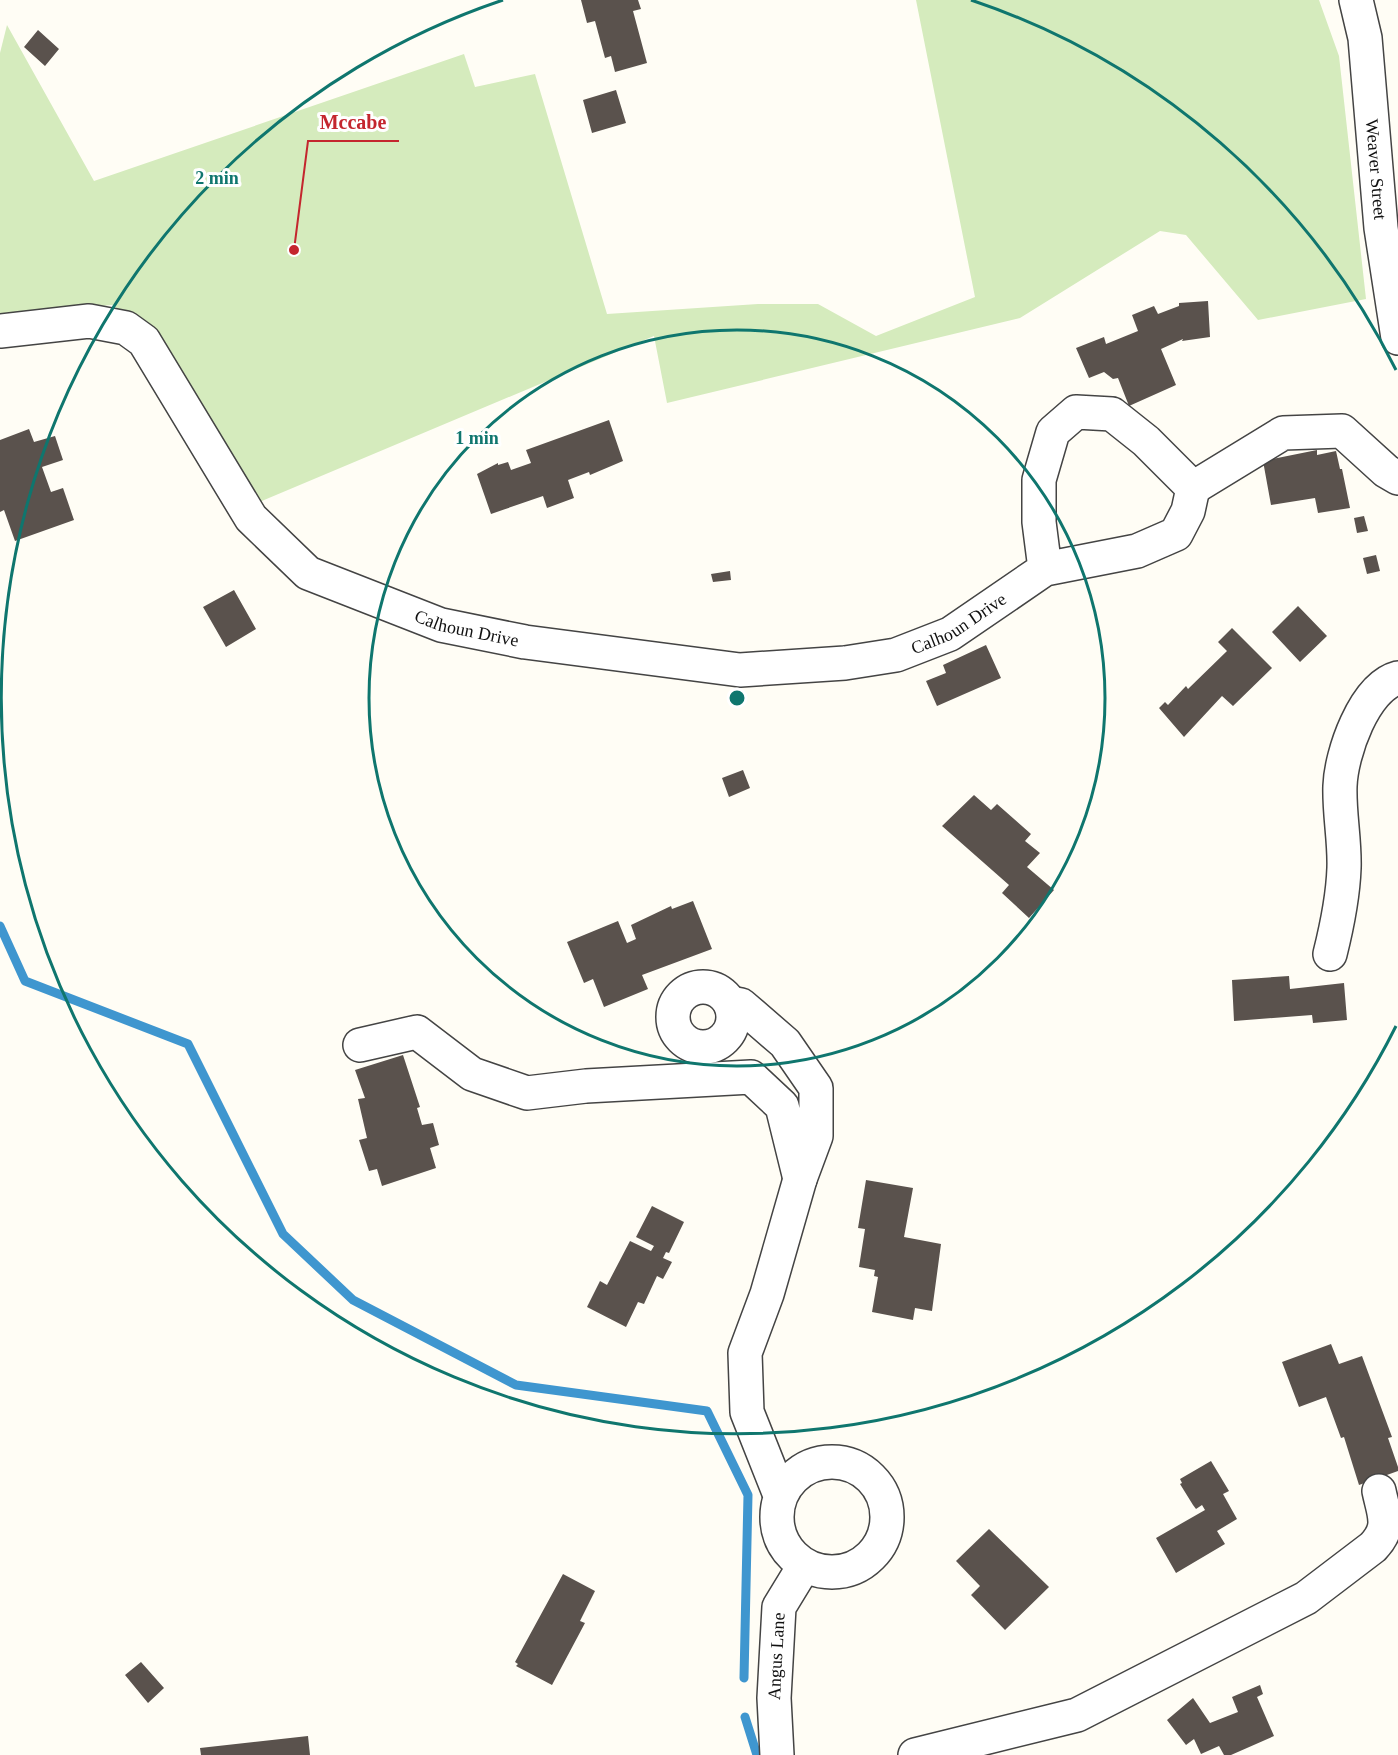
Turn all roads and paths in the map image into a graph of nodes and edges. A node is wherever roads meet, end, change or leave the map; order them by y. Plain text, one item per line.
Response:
1 (1356, 0) edge
2 (0, 331) edge
3 (1398, 338) edge
4 (1398, 478) edge
5 (1193, 488) junction
6 (1045, 570) junction
7 (1398, 678) edge
8 (1330, 954) dead end
9 (730, 1003) dead end
10 (360, 1045) dead end
11 (800, 1179) junction
12 (1379, 1491) dead end
13 (780, 1495) junction
14 (804, 1566) junction
15 (777, 1755) edge
16 (915, 1755) edge

1 - 3 street, Weaver Street
2 - 6 street, Calhoun Drive
4 - 5 street
5 - 6 street, Calhoun Drive
5 - 6 street
7 - 8 street
9 - 11 street
10 - 11 street
11 - 13 street
12 - 16 street
13 - 14 street
13 - 14 street
14 - 15 street, Angus Lane

